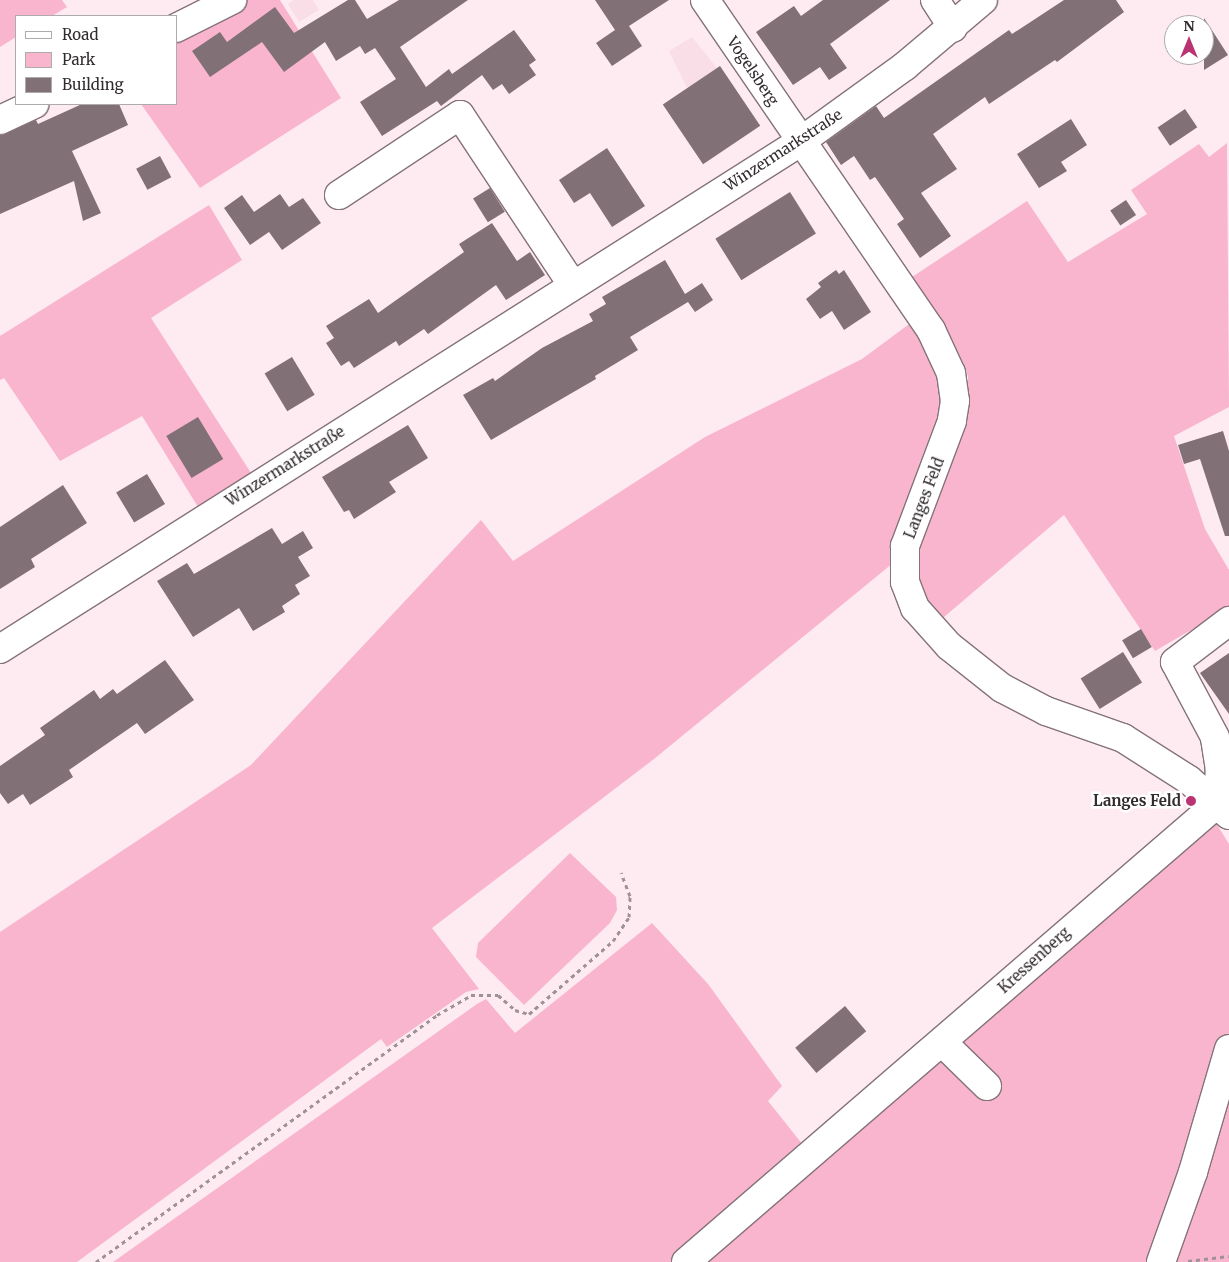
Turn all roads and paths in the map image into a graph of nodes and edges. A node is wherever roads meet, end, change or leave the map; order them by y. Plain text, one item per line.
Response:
1 (232, 0) edge
2 (705, 0) edge
3 (935, 0) edge
4 (983, 0) edge
5 (178, 27) edge
6 (953, 28) junction
7 (32, 105) edge
8 (0, 120) edge
9 (800, 142) junction
10 (339, 195) dead end
11 (572, 284) junction
12 (1229, 620) edge
13 (0, 649) edge
14 (1224, 809) edge
15 (621, 873) dead end
16 (942, 1042) junction
17 (1229, 1049) edge
18 (987, 1086) dead end
19 (1229, 1256) edge
20 (1162, 1259) edge
21 (96, 1262) edge
22 (686, 1262) edge

1 - 5 street
2 - 9 street, Vogelsberg
3 - 6 street
4 - 6 street, Winzermarkstraße
6 - 9 street, Winzermarkstraße
7 - 8 street
9 - 11 street, Winzermarkstraße
9 - 14 street, Langes Feld
10 - 11 street
11 - 13 street, Winzermarkstraße
12 - 14 street
14 - 16 street, Kressenberg
15 - 21 path
16 - 18 street
16 - 22 street, Kressenberg
17 - 20 street
19 - 20 path

